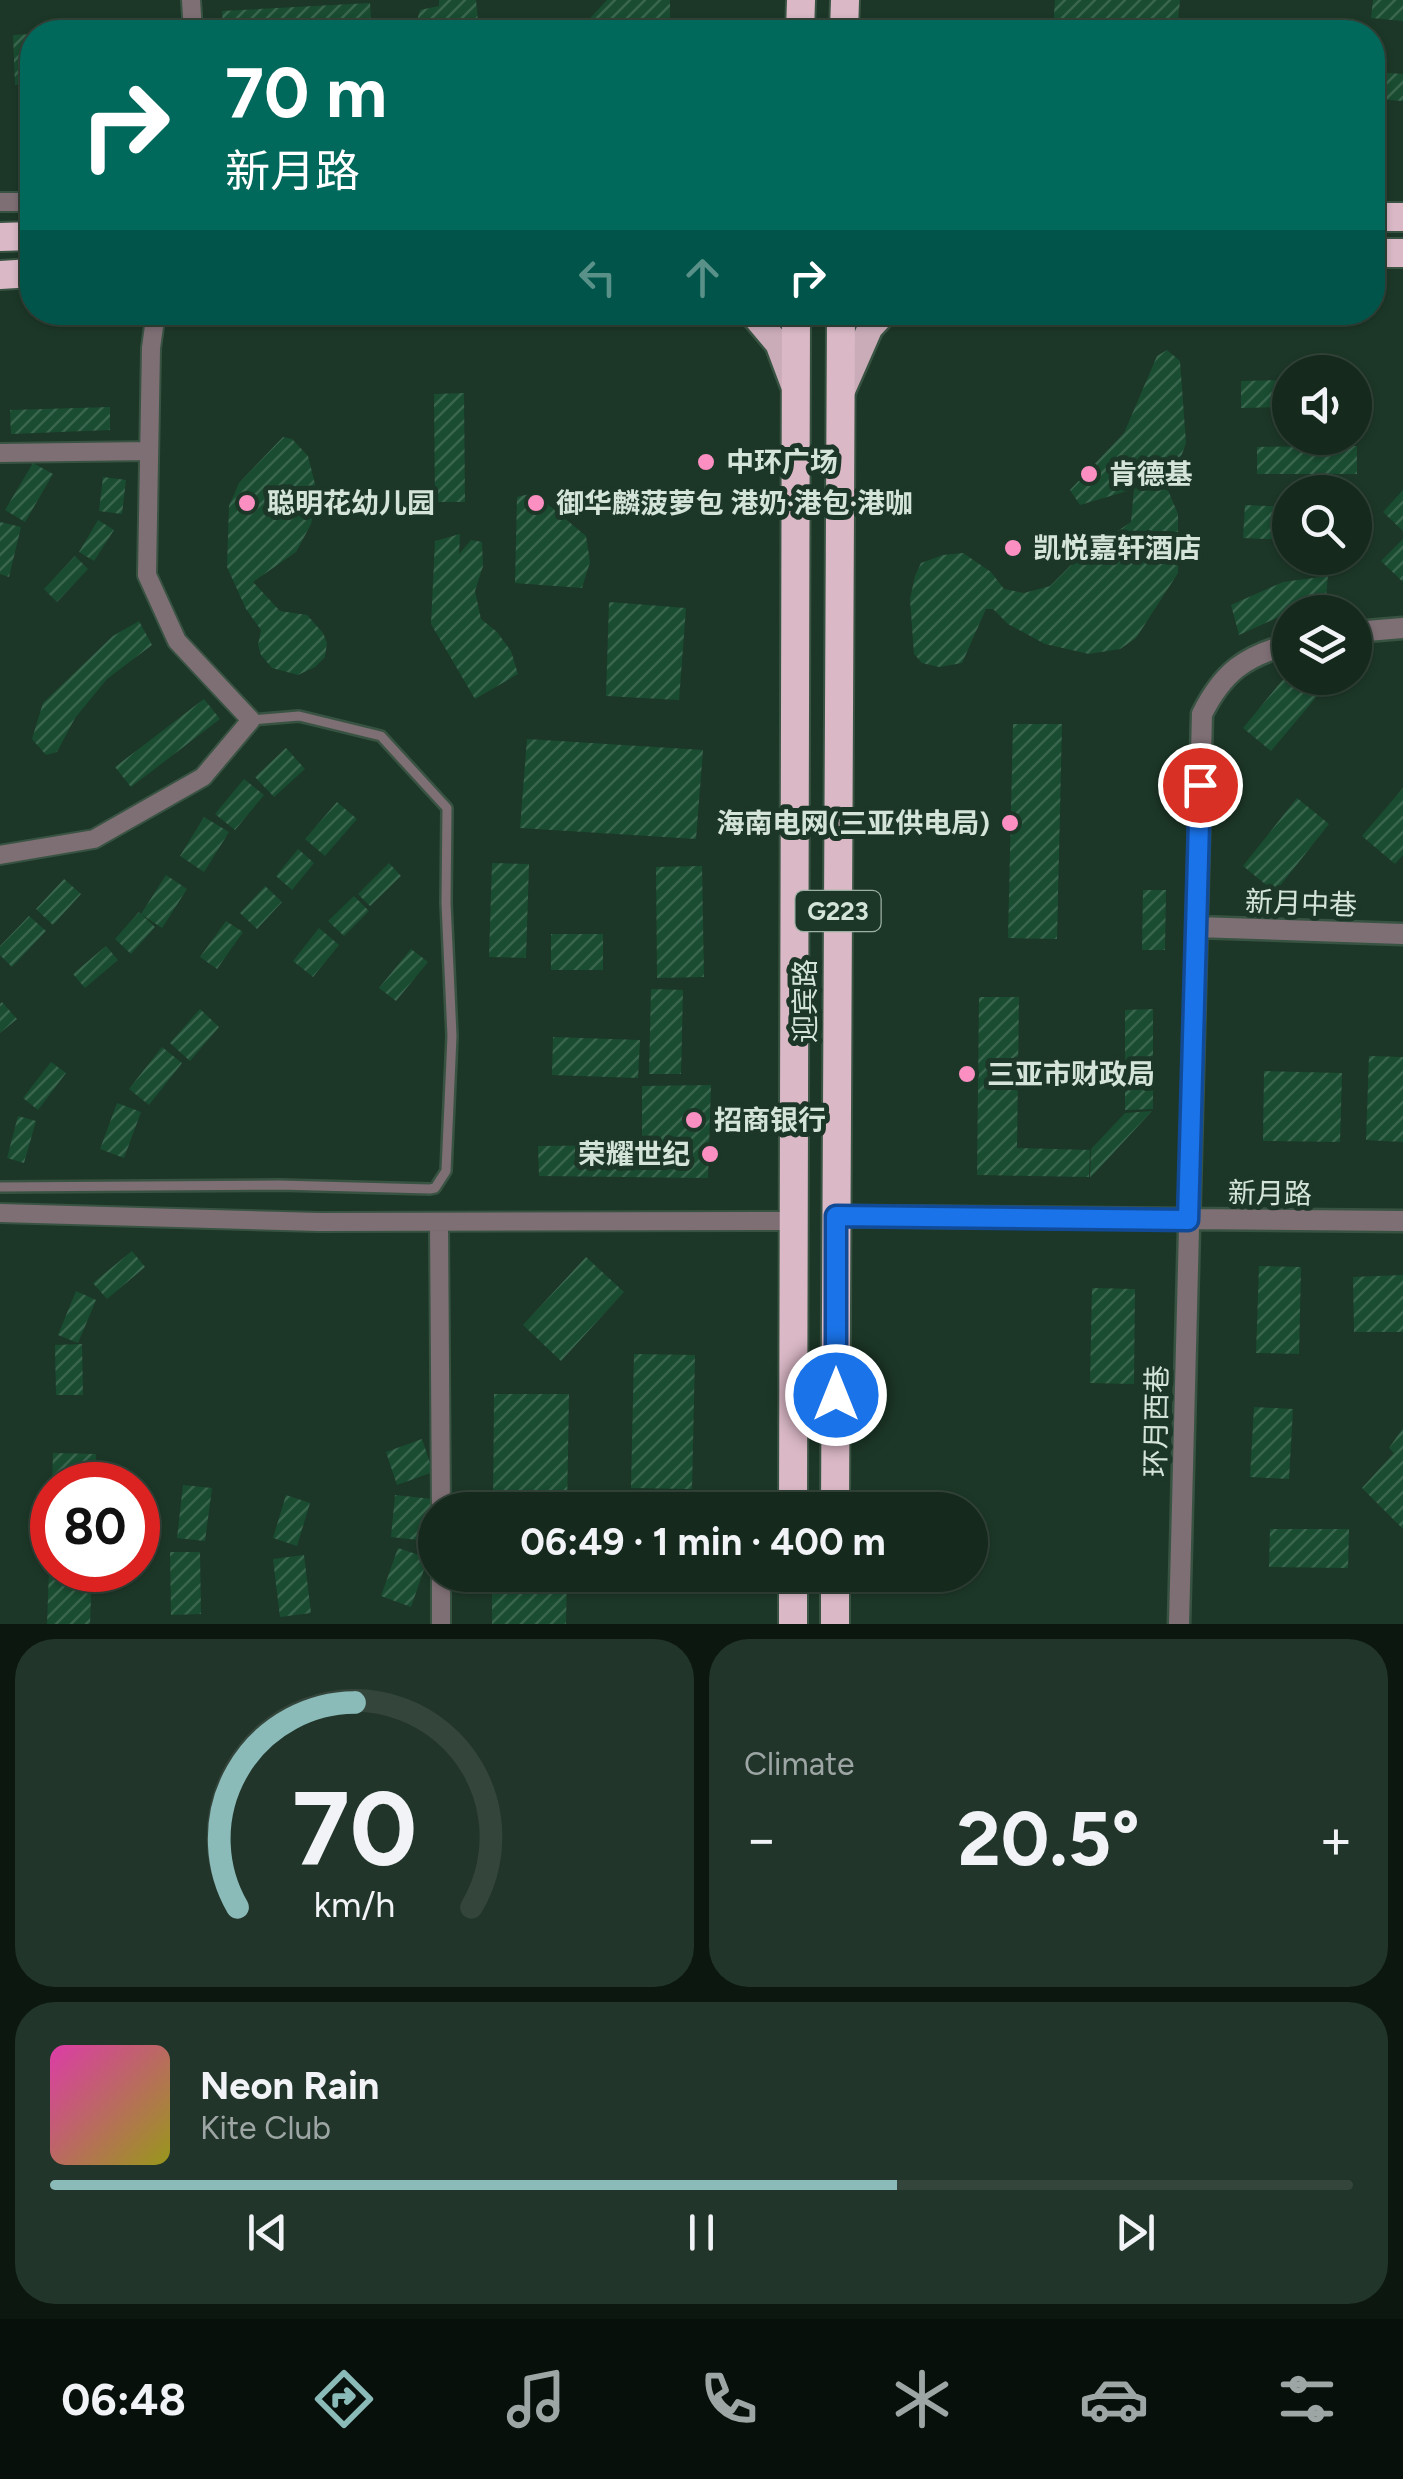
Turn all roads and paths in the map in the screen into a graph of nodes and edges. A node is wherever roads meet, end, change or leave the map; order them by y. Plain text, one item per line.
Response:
1 (154, 325) edge
2 (761, 325) edge
3 (796, 325) edge
4 (842, 325) edge
5 (873, 325) edge
6 (796, 391) junction
7 (841, 394) junction
8 (150, 451) junction
9 (0, 453) edge
10 (1403, 628) edge
11 (1372, 631) edge
12 (1272, 650) edge
13 (251, 720) junction
14 (0, 855) edge
15 (1197, 927) junction
16 (1403, 934) edge
17 (0, 1187) edge
18 (0, 1213) edge
19 (836, 1216) junction
20 (1188, 1220) junction
21 (794, 1221) junction
22 (1403, 1221) edge
23 (439, 1222) junction
24 (441, 1492) edge
25 (793, 1492) edge
26 (835, 1492) edge
27 (441, 1592) edge
28 (793, 1592) edge
29 (835, 1592) edge
30 (441, 1624) edge
31 (793, 1624) edge
32 (835, 1624) edge
33 (1179, 1624) edge

1 - 8 street
2 - 6 main road
3 - 6 highway, 迎宾路 / G223
4 - 7 highway, 迎宾路 / G223
5 - 7 main road
6 - 21 highway, 迎宾路 / G223
7 - 19 highway, 迎宾路 / G223
8 - 9 street
8 - 13 street
10 - 11 street
12 - 15 street, 环月西巷
13 - 14 street
13 - 17 lane
15 - 16 street, 新月中巷
15 - 20 street, 环月西巷
18 - 23 street
19 - 20 street, 新月路
19 - 26 highway, 迎宾路 / G223
20 - 22 street, 新月路
20 - 33 street, 环月西巷
21 - 23 street
21 - 25 highway, 迎宾路 / G223
23 - 24 street
27 - 30 street
28 - 31 highway
29 - 32 highway

